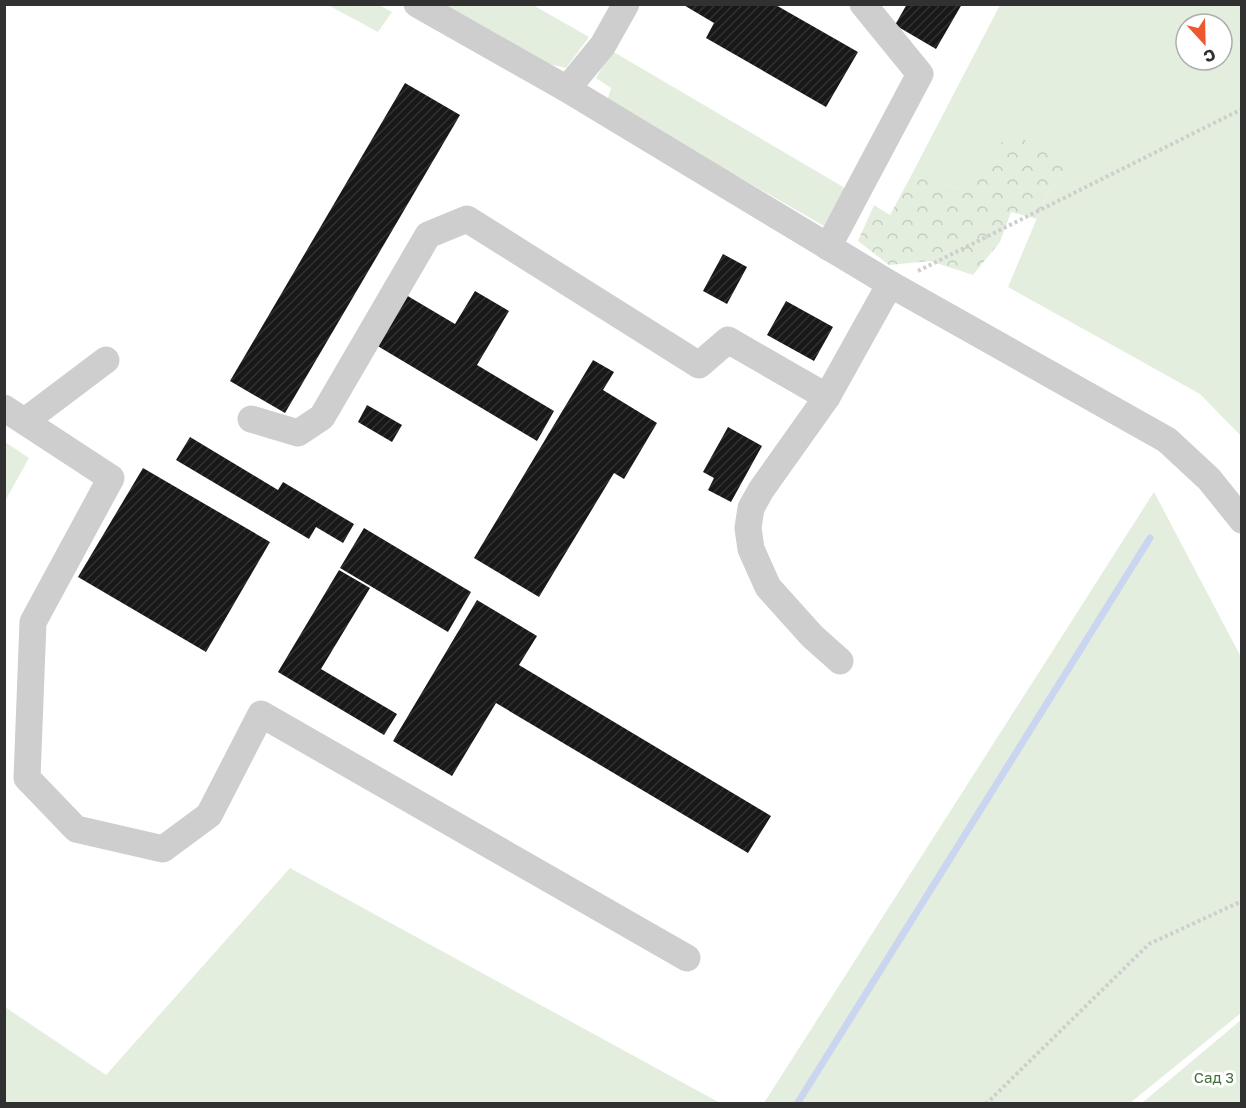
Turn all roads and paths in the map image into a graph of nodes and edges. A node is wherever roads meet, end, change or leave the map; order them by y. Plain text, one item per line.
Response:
1 (417, 4) edge
2 (626, 4) edge
3 (863, 4) edge
4 (567, 89) junction
5 (1242, 109) edge
6 (828, 247) junction
7 (890, 284) junction
8 (106, 360) dead end
9 (827, 397) junction
10 (15, 415) edge
11 (251, 419) dead end
12 (1242, 520) edge
13 (840, 661) dead end
14 (1242, 901) edge
15 (687, 958) dead end
16 (986, 1104) edge

1 - 4 street
2 - 4 street
3 - 6 street
4 - 6 street
5 - 7 path
6 - 7 street
7 - 9 street
7 - 12 street
8 - 10 street
9 - 11 street
9 - 13 street
10 - 15 street
14 - 16 path

